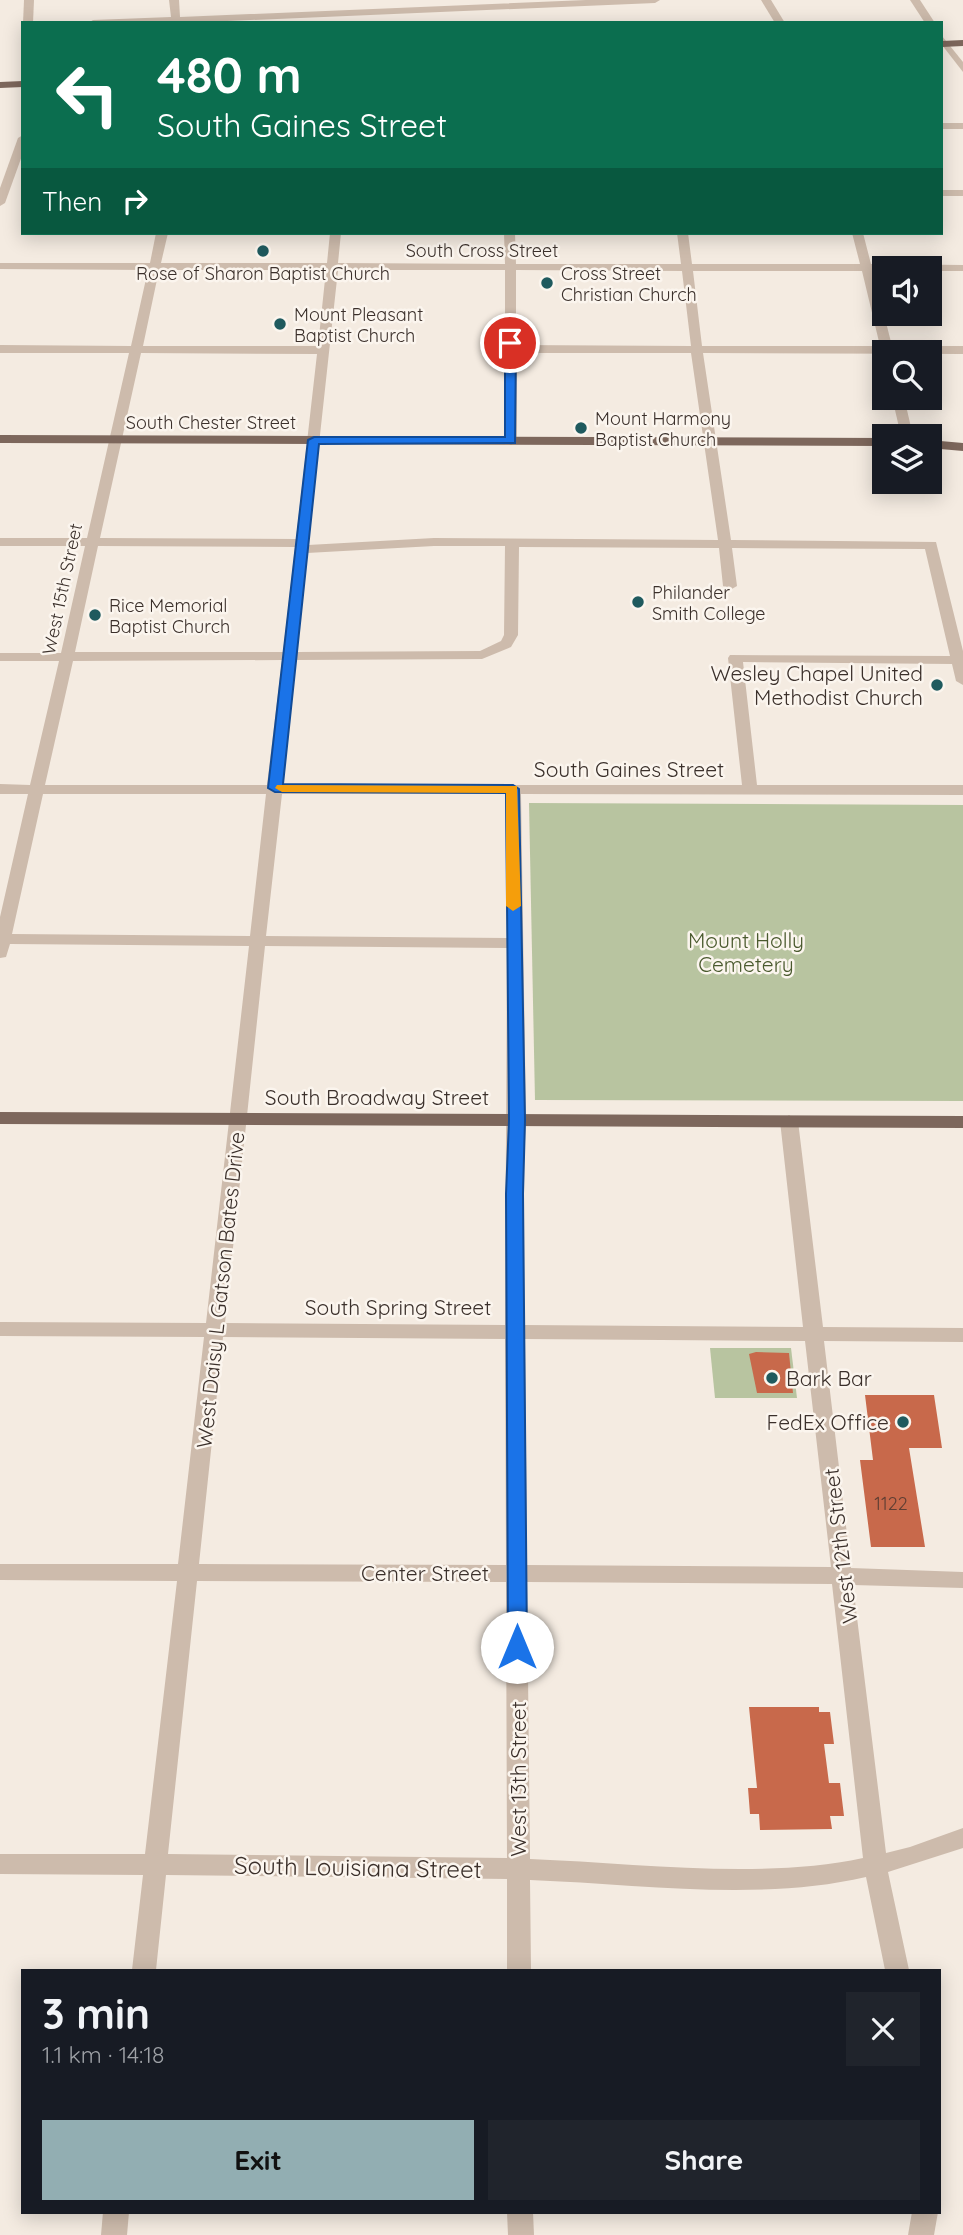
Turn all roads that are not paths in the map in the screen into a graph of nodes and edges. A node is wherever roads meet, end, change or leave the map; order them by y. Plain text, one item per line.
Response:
1 (29, 0) edge
2 (174, 0) edge
3 (324, 0) edge
4 (654, 0) edge
5 (766, 0) edge
6 (915, 0) edge
7 (474, 4) edge
8 (328, 18) edge
9 (29, 21) edge
10 (176, 21) edge
11 (479, 21) edge
12 (779, 21) edge
13 (929, 21) edge
14 (943, 42) edge
15 (963, 43) edge
16 (963, 69) edge
17 (21, 84) edge
18 (0, 85) edge
19 (943, 126) edge
20 (963, 126) edge
21 (21, 144) edge
22 (7, 190) edge
23 (943, 193) edge
24 (963, 193) edge
25 (0, 203) edge
26 (161, 235) edge
27 (336, 235) edge
28 (510, 235) edge
29 (683, 235) edge
30 (858, 235) edge
31 (0, 266) edge
32 (153, 267) junction
33 (332, 267) junction
34 (687, 267) junction
35 (866, 267) junction
36 (510, 268) junction
37 (963, 268) edge
38 (883, 340) edge
39 (0, 349) edge
40 (135, 349) junction
41 (510, 349) junction
42 (322, 350) junction
43 (698, 350) junction
44 (942, 350) edge
45 (963, 350) edge
46 (872, 351) edge
47 (963, 437) edge
48 (942, 438) edge
49 (0, 439) edge
50 (116, 439) junction
51 (314, 440) junction
52 (511, 440) junction
53 (708, 441) junction
54 (872, 442) edge
55 (942, 445) edge
56 (963, 447) edge
57 (0, 542) edge
58 (92, 542) junction
59 (512, 542) junction
60 (303, 543) junction
61 (723, 544) junction
62 (730, 586) dead end
63 (0, 657) edge
64 (67, 657) junction
65 (289, 658) junction
66 (960, 660) edge
67 (963, 681) edge
68 (275, 788) junction
69 (0, 789) edge
70 (37, 789) junction
71 (513, 789) junction
72 (750, 790) junction
73 (963, 790) edge
74 (260, 940) junction
75 (514, 943) junction
76 (1, 944) edge
77 (0, 1118) edge
78 (239, 1119) junction
79 (517, 1120) junction
80 (789, 1121) junction
81 (963, 1122) edge
82 (0, 1329) edge
83 (216, 1330) junction
84 (517, 1330) junction
85 (815, 1335) junction
86 (963, 1335) edge
87 (0, 1572) edge
88 (190, 1573) junction
89 (517, 1574) junction
90 (844, 1577) junction
91 (934, 1577) junction
92 (963, 1580) edge
93 (963, 1589) edge
94 (963, 1838) edge
95 (0, 1864) edge
96 (156, 1865) junction
97 (876, 1868) junction
98 (519, 1869) junction
99 (144, 1969) edge
100 (519, 1969) edge
101 (897, 1969) edge
102 (116, 2214) edge
103 (520, 2214) edge
104 (925, 2214) edge
105 (114, 2235) edge
106 (521, 2235) edge
107 (921, 2235) edge

1 - 9 street
2 - 10 street
3 - 8 street
4 - 7 street
5 - 12 street
6 - 13 street
7 - 8 street
7 - 11 street
8 - 10 street
14 - 15 main road
14 - 16 street
17 - 18 main road
19 - 20 street
21 - 22 street
22 - 25 street
23 - 24 street
26 - 32 street, West 15th Street
27 - 33 street, West Daisy L Gatson Bates Drive
28 - 36 street
29 - 34 street
30 - 35 street
31 - 32 street, South Cross Street
32 - 33 street, South Cross Street
32 - 40 street, West 15th Street
33 - 36 street, South Cross Street
33 - 42 street, West Daisy L Gatson Bates Drive
34 - 35 street, South Cross Street
34 - 36 street, South Cross Street
34 - 43 street
35 - 37 street, South Cross Street
35 - 38 street
36 - 41 street
39 - 40 street
40 - 42 street
40 - 50 street, West 15th Street
41 - 43 street
41 - 52 street
42 - 51 street, West Daisy L Gatson Bates Drive
43 - 46 street
43 - 53 street
44 - 45 street
47 - 48 main road
49 - 50 main road, South Chester Street
50 - 51 main road, South Chester Street
50 - 58 street, West 15th Street
51 - 52 main road, South Chester Street
51 - 60 street, West Daisy L Gatson Bates Drive
52 - 53 main road, South Chester Street
53 - 54 main road, South Chester Street
53 - 61 street
55 - 56 main road
57 - 58 street
58 - 60 street
58 - 64 street, West 15th Street
59 - 60 street
59 - 61 street
59 - 65 street
60 - 65 street, West Daisy L Gatson Bates Drive
61 - 62 street
61 - 66 street
63 - 64 street
64 - 65 street
64 - 70 street, West 15th Street
65 - 68 street, West Daisy L Gatson Bates Drive
66 - 67 street
66 - 72 street
68 - 70 street, South Gaines Street
68 - 71 street, South Gaines Street
68 - 74 street, West Daisy L Gatson Bates Drive
69 - 70 street, South Gaines Street
70 - 76 street, West 15th Street
71 - 72 street, South Gaines Street
71 - 75 street, West 13th Street
72 - 73 street, South Gaines Street
74 - 75 street
74 - 76 street
74 - 78 street, West Daisy L Gatson Bates Drive
75 - 79 street, West 13th Street
77 - 78 main road, South Broadway Street
78 - 79 main road, South Broadway Street
78 - 83 street, West Daisy L Gatson Bates Drive
79 - 80 main road, South Broadway Street
79 - 84 street, West 13th Street
80 - 81 main road, South Broadway Street
80 - 85 street, West 12th Street
82 - 83 street, South Spring Street
83 - 84 street, South Spring Street
83 - 88 street, West Daisy L Gatson Bates Drive
84 - 85 street, South Spring Street
84 - 89 street, West 13th Street
85 - 86 street, South Spring Street
85 - 90 street, West 12th Street
87 - 88 street, Center Street
88 - 89 street, Center Street
88 - 96 street, West Daisy L Gatson Bates Drive
89 - 90 street, Center Street
89 - 98 street, West 13th Street
90 - 91 street, Center Street
90 - 97 street, West 12th Street
91 - 92 street, Center Street
91 - 93 street, Center Street
94 - 97 street, South Louisiana Street
95 - 96 street, South Louisiana Street
96 - 98 street, South Louisiana Street
96 - 99 street, West Daisy L Gatson Bates Drive
97 - 98 street, South Louisiana Street
97 - 101 street, West 12th Street
98 - 100 street, West 13th Street
102 - 105 street
103 - 106 street
104 - 107 street

